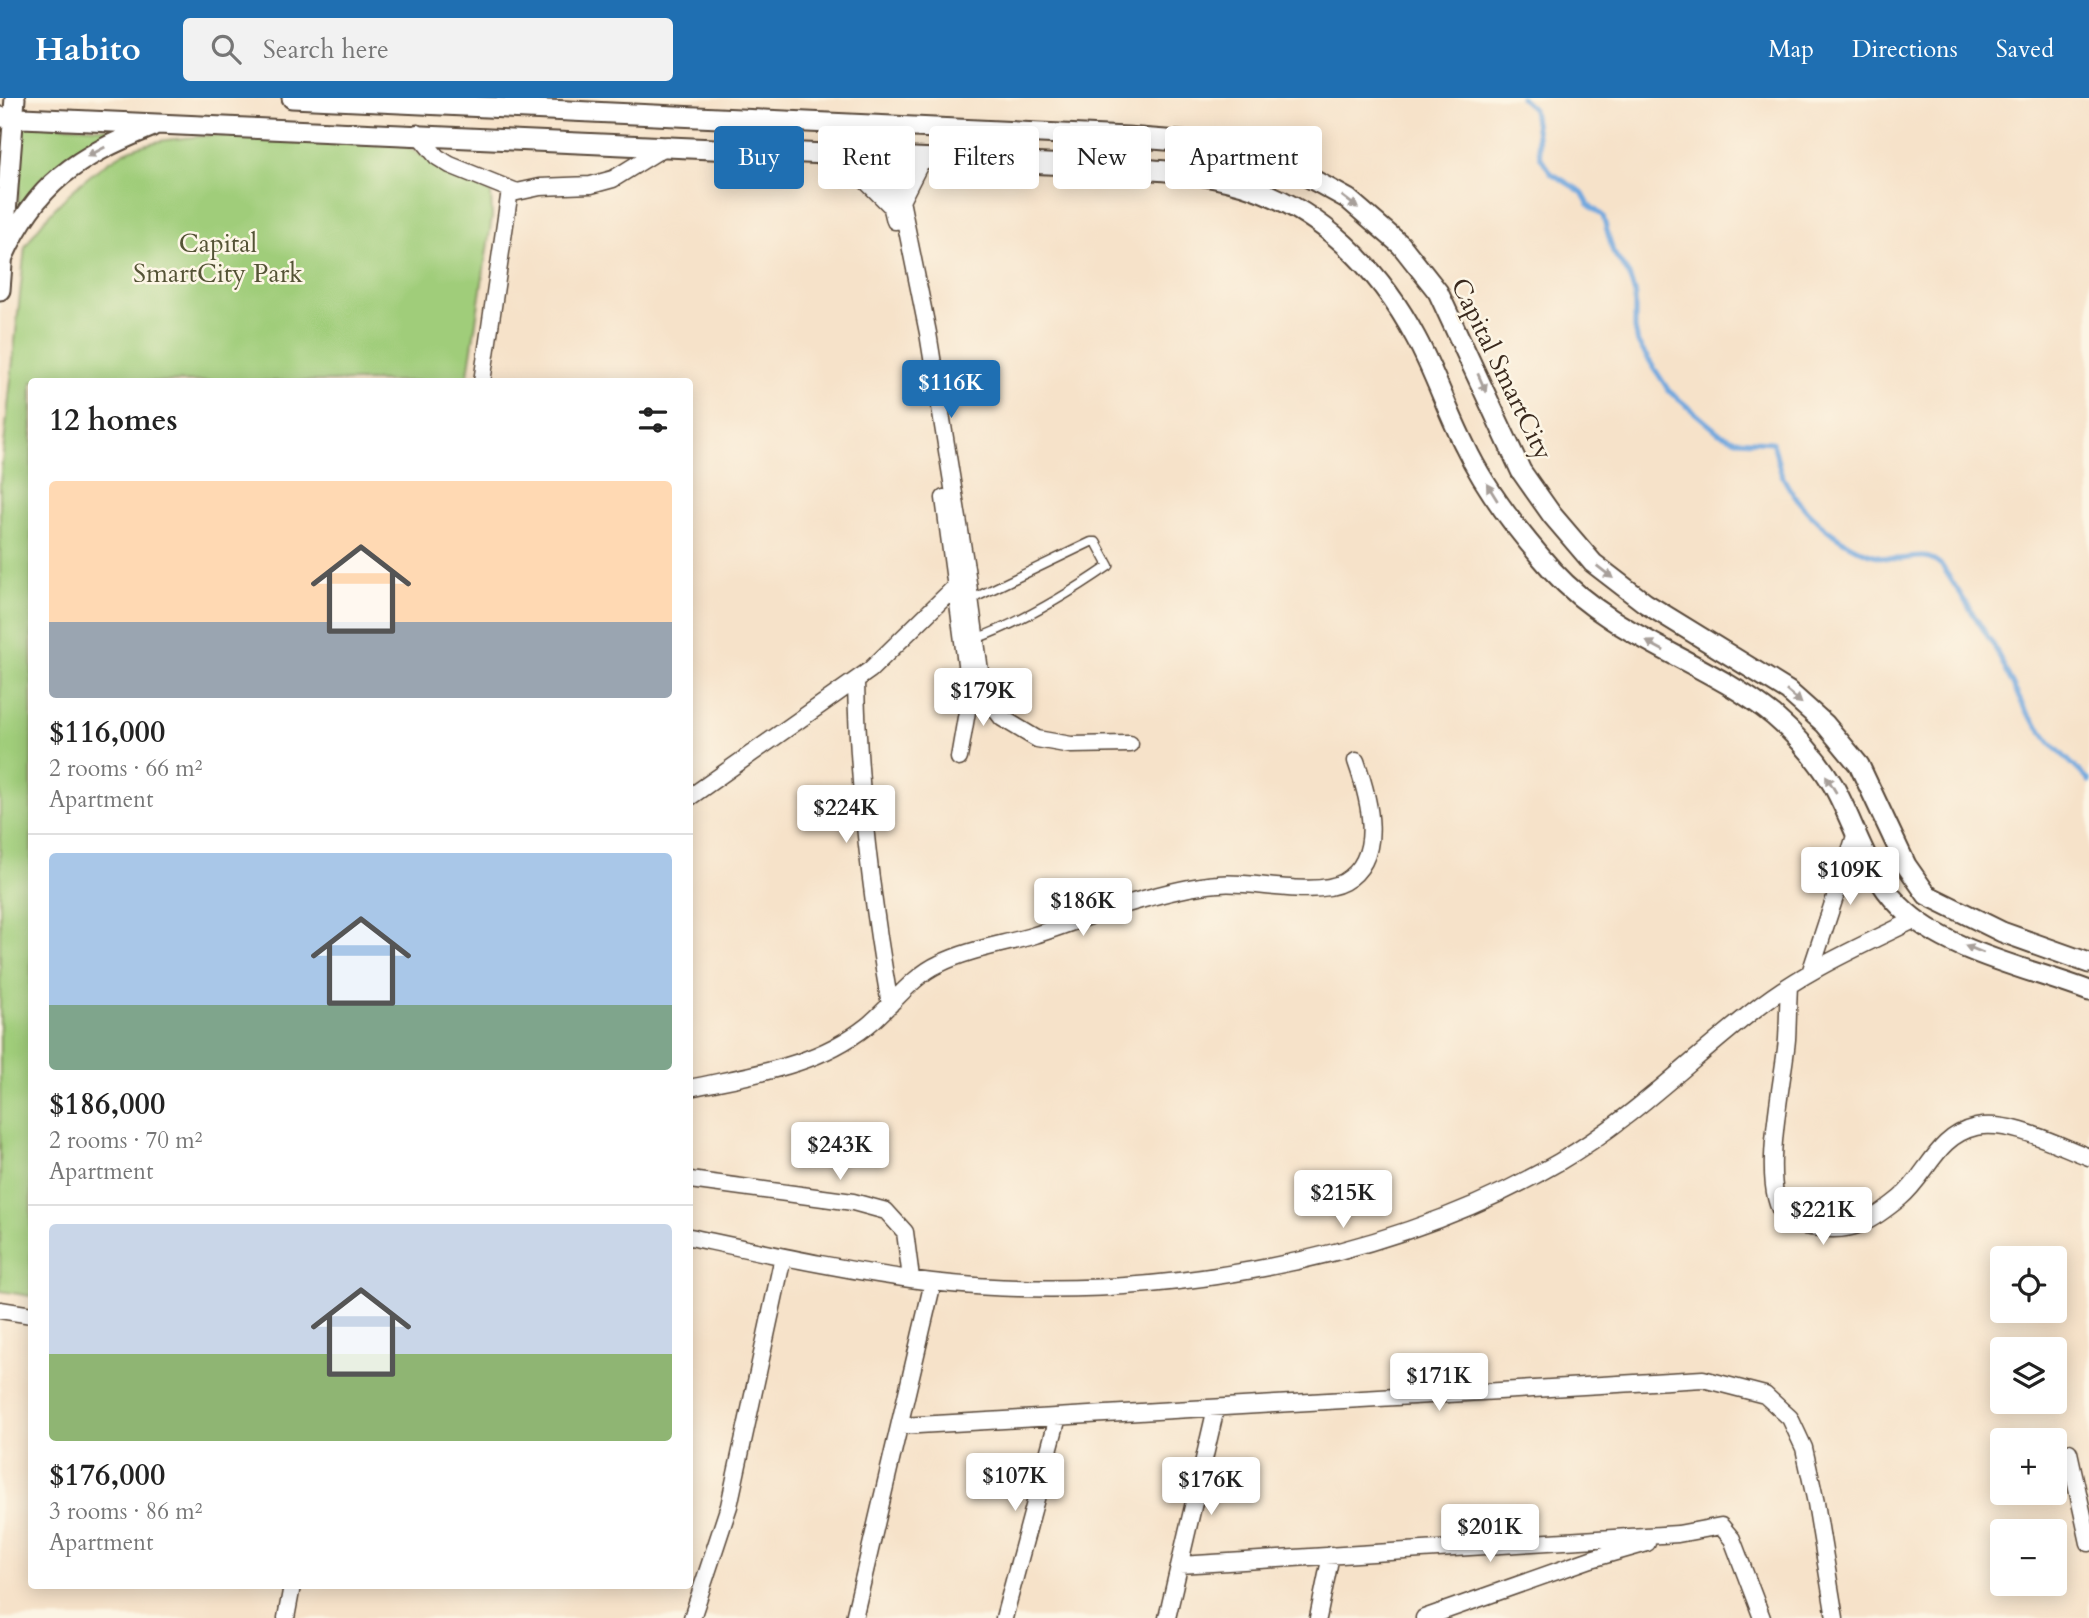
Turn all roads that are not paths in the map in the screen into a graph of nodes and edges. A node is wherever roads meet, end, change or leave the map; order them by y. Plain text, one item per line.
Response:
1 (15, 98) edge
2 (292, 98) edge
3 (7, 117) edge
4 (158, 124) junction
5 (417, 133) junction
6 (668, 145) junction
7 (818, 153) edge
8 (915, 158) edge
9 (923, 158) junction
10 (880, 189) edge
11 (893, 189) edge
12 (510, 190) junction
13 (896, 203) junction
14 (3, 257) junction
15 (0, 290) edge
16 (483, 378) edge
17 (961, 580) junction
18 (970, 600) junction
19 (975, 639) junction
20 (856, 681) junction
21 (976, 694) junction
22 (1130, 744) dead end
23 (959, 758) dead end
24 (1356, 761) dead end
25 (693, 795) edge
26 (1856, 833) junction
27 (1916, 919) junction
28 (2089, 963) edge
29 (1811, 970) junction
30 (1789, 986) junction
31 (2089, 991) edge
32 (890, 1004) junction
33 (693, 1087) edge
34 (2089, 1157) edge
35 (693, 1180) edge
36 (693, 1238) edge
37 (783, 1257) junction
38 (911, 1278) junction
39 (933, 1282) junction
40 (0, 1310) edge
41 (28, 1314) edge
42 (1216, 1408) junction
43 (1058, 1417) junction
44 (901, 1426) junction
45 (2069, 1452) dead end
46 (1678, 1534) junction
47 (2089, 1543) edge
48 (1331, 1555) junction
49 (1181, 1564) junction
50 (291, 1589) edge
51 (286, 1618) edge
52 (692, 1618) edge
53 (854, 1618) edge
54 (1004, 1618) edge
55 (1167, 1618) edge
56 (1318, 1618) edge
57 (1424, 1618) edge
58 (1762, 1618) edge
59 (1835, 1618) edge

1 - 3 street
2 -> 28 street, Capital SmartCity
3 - 4 street
3 - 14 street
4 - 5 street
4 -> 14 street
5 - 6 street
5 - 12 street
6 - 7 street
6 - 12 street
8 - 9 street
9 - 13 street
26 -> 9 street
10 - 13 street
11 - 13 street
12 - 16 street
13 - 17 street
14 - 15 street
17 - 18 street
17 - 20 street
17 - 21 street
18 - 19 street
18 - 19 lane
19 - 21 street
20 - 25 street
20 - 32 street
21 - 22 street
21 - 23 street
24 - 32 street
26 - 27 street
26 - 29 street
27 - 29 street
31 -> 27 street
29 - 30 street
30 - 34 street
30 - 39 street
32 - 33 street
35 - 38 street
36 - 37 street
37 - 38 street
37 - 52 street
38 - 39 street
39 - 44 street
40 - 41 street
42 - 43 street
42 - 49 street
42 - 59 street
43 - 44 street
43 - 54 street
44 - 53 street
45 - 47 street
46 - 48 street
46 - 57 street
46 - 58 street
48 - 49 street
48 - 56 street
49 - 55 street
50 - 51 street

